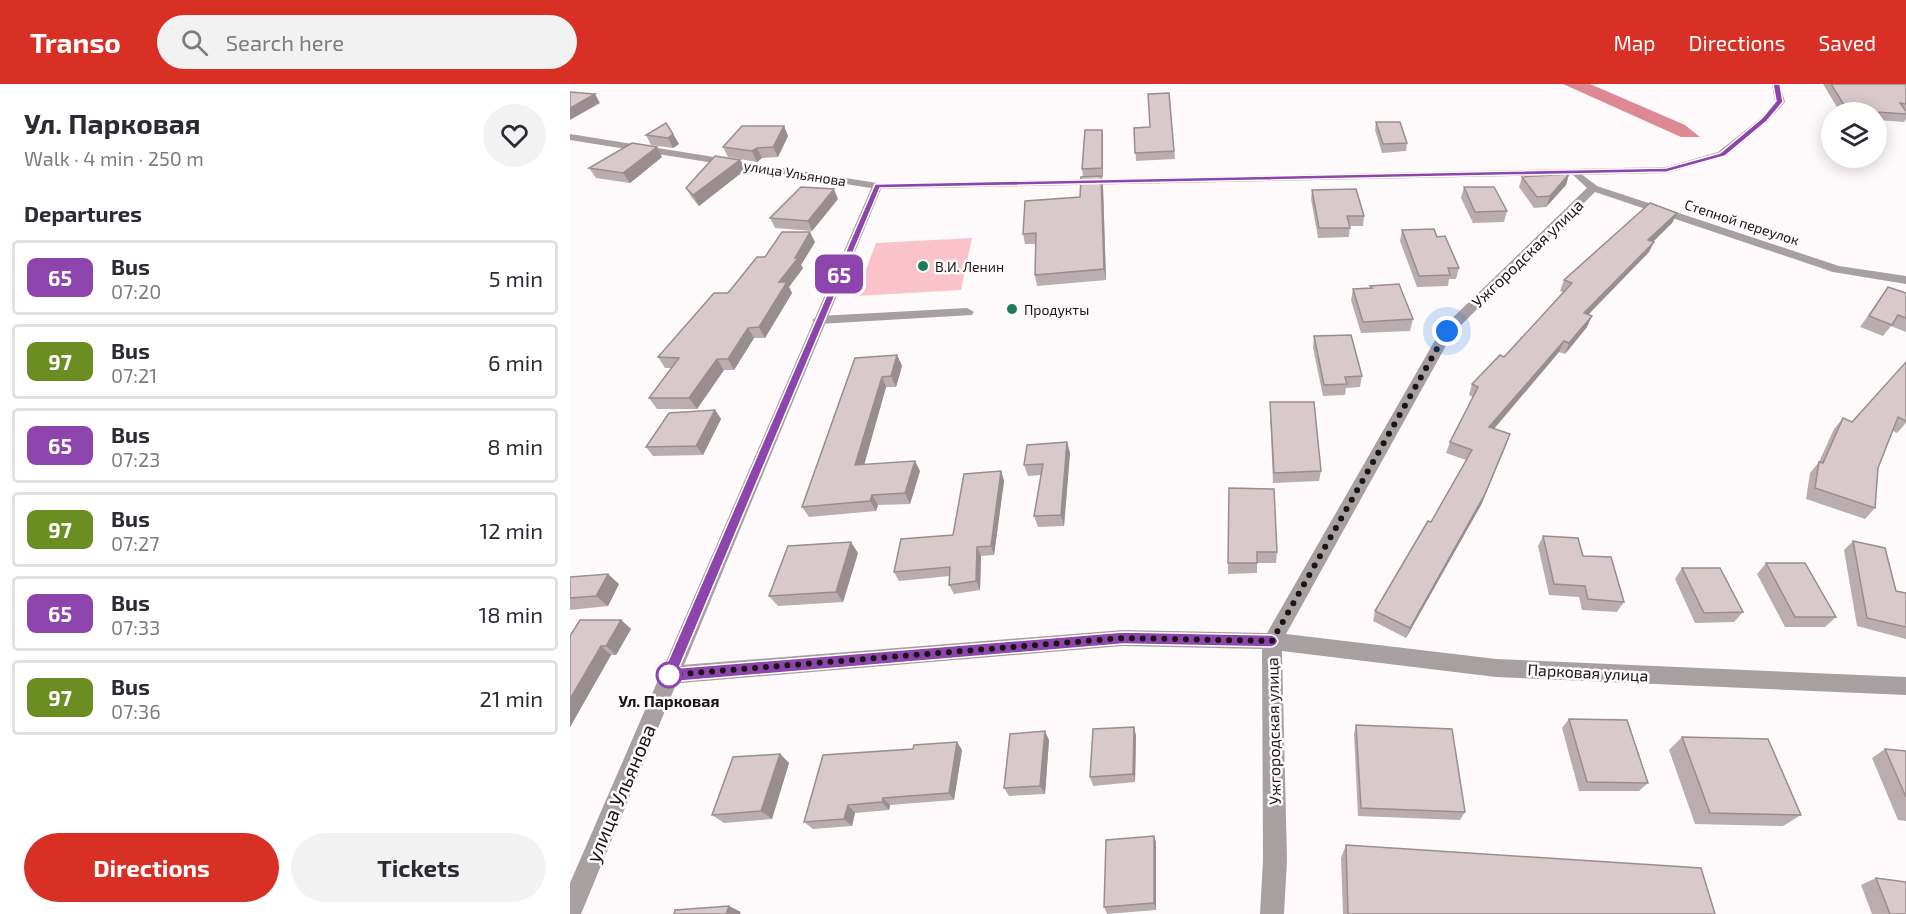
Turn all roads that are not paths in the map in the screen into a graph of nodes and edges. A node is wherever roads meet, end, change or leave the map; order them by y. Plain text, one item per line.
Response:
1 (1776, 84) edge
2 (570, 136) edge
3 (1576, 173) junction
4 (877, 186) junction
5 (1593, 188) junction
6 (1906, 280) edge
7 (967, 312) dead end
8 (819, 320) junction
9 (1272, 641) junction
10 (669, 675) junction
11 (1906, 686) edge
12 (570, 911) edge
13 (1272, 914) edge

1 - 3 street, улица Ульянова
2 - 4 street, улица Ульянова
3 - 4 street, улица Ульянова
3 - 5 street, Степной переулок
4 - 8 street, улица Ульянова
5 - 6 street, Степной переулок
5 - 9 street, Ужгородская улица
7 - 8 street
8 - 10 street, улица Ульянова
9 - 10 street
9 - 11 street, Парковая улица
9 - 13 street, Ужгородская улица
10 - 12 street, улица Ульянова

